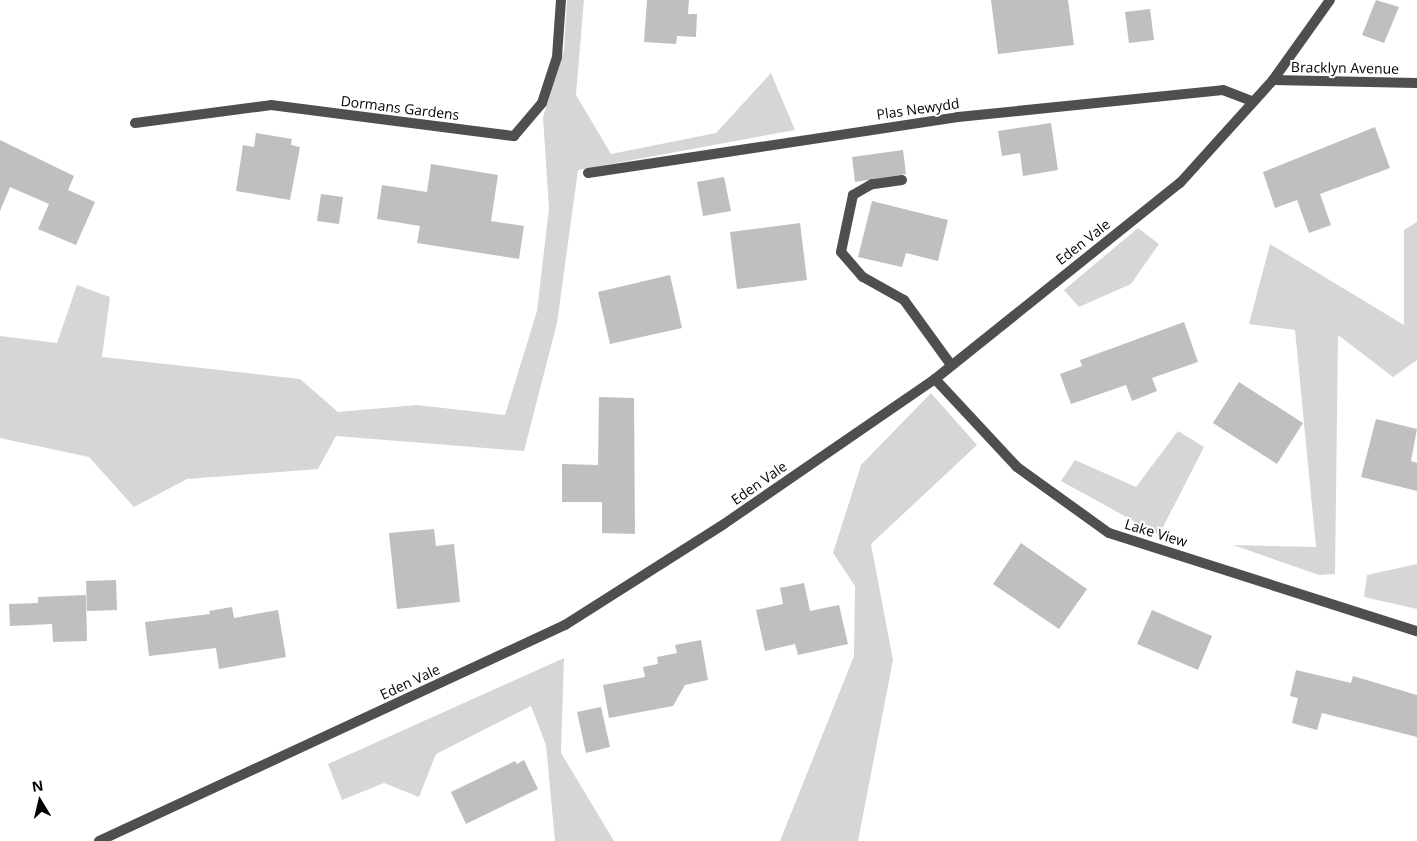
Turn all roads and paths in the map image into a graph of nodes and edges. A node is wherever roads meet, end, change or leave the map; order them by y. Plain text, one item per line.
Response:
1 (561, 0) edge
2 (1330, 0) edge
3 (1273, 80) junction
4 (1417, 83) edge
5 (1252, 100) junction
6 (135, 123) dead end
7 (588, 173) dead end
8 (902, 180) dead end
9 (951, 365) junction
10 (935, 379) junction
11 (1417, 631) edge
12 (99, 841) edge

1 - 6 street, Dormans Gardens
2 - 3 street, Eden Vale
3 - 4 street, Bracklyn Avenue
3 - 5 street, Eden Vale
5 - 7 street, Plas Newydd
5 - 9 street, Eden Vale
8 - 9 street
9 - 10 street, Eden Vale
10 - 11 street, Lake View
10 - 12 street, Eden Vale

